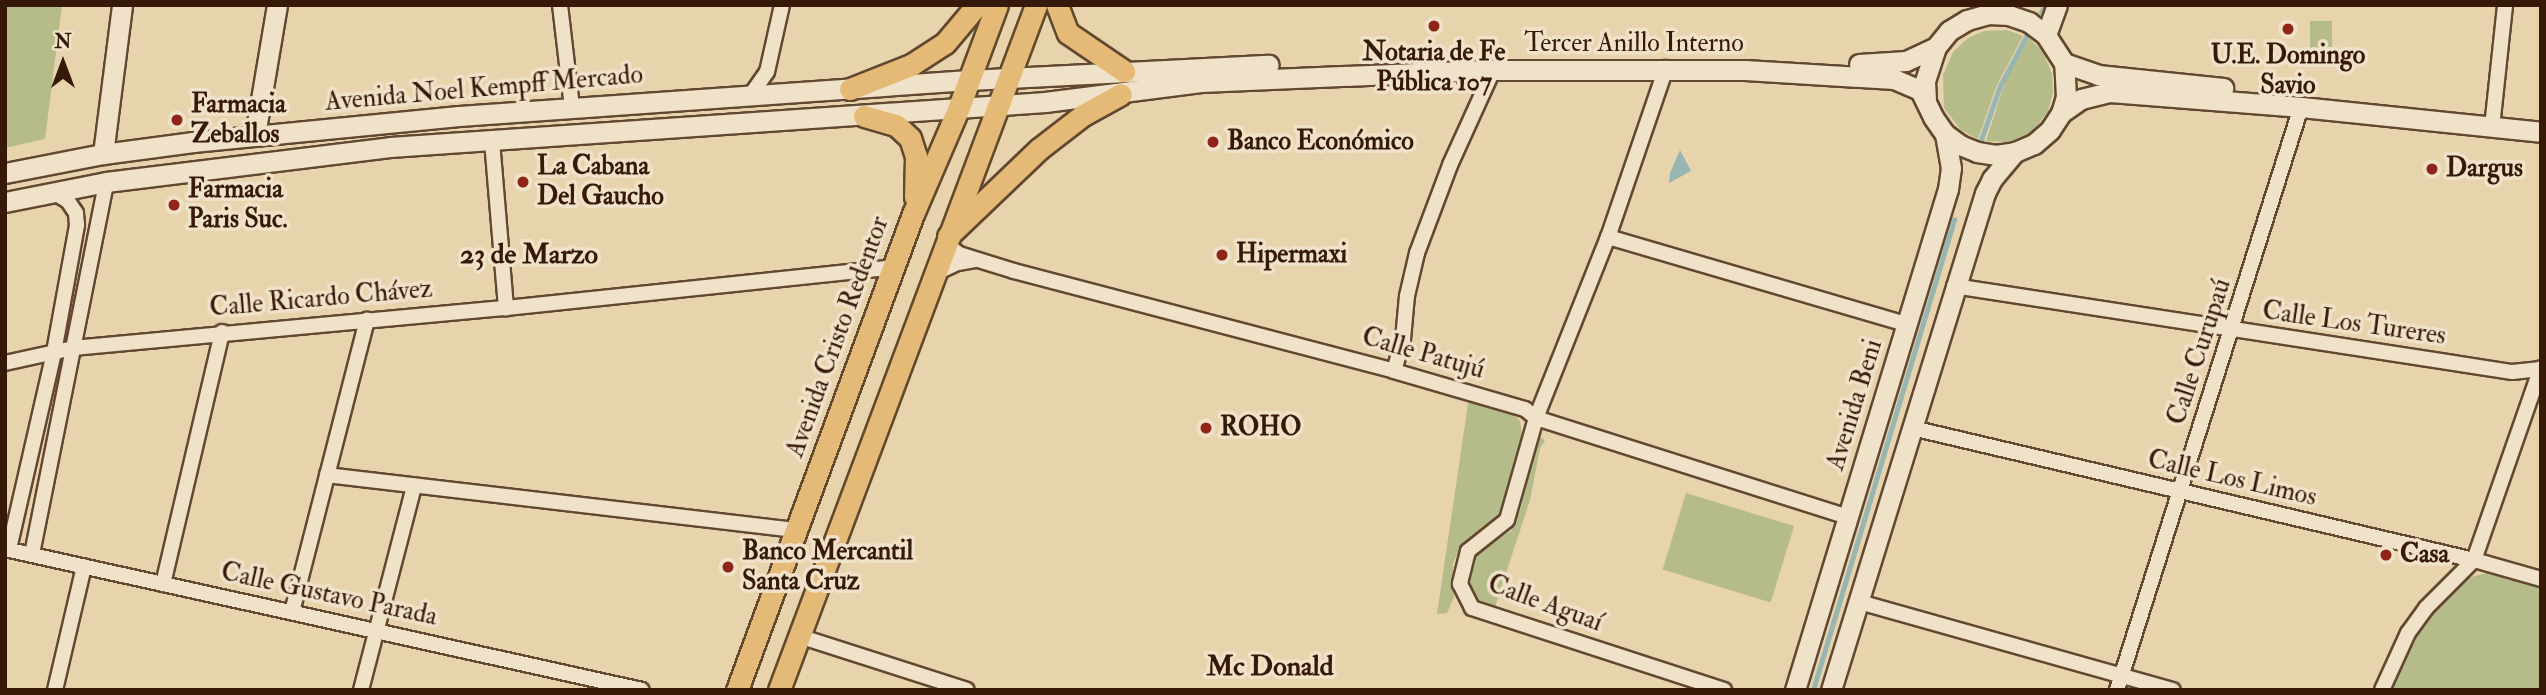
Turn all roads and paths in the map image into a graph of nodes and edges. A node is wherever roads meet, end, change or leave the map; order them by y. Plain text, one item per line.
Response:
1 (122, 5) edge
2 (559, 5) edge
3 (782, 5) edge
4 (977, 5) edge
5 (997, 5) edge
6 (1036, 5) edge
7 (1057, 5) edge
8 (2057, 5) edge
9 (2505, 5) edge
10 (282, 6) edge
11 (2014, 10) edge
12 (2046, 35) junction
13 (1936, 47) junction
14 (770, 63) junction
15 (2064, 63) junction
16 (1666, 68) junction
17 (1493, 70) junction
18 (1124, 71) junction
19 (1009, 79) junction
20 (969, 80) junction
21 (850, 89) junction
22 (791, 94) junction
23 (1121, 94) junction
24 (750, 96) junction
25 (1926, 99) junction
26 (999, 104) junction
27 (572, 107) junction
28 (959, 107) junction
29 (2301, 107) junction
30 (2061, 113) junction
31 (864, 116) junction
32 (2493, 118) junction
33 (2541, 124) edge
34 (322, 129) junction
35 (2541, 132) edge
36 (1945, 134) junction
37 (255, 135) junction
38 (492, 141) junction
39 (2015, 152) junction
40 (103, 154) junction
41 (325, 155) junction
42 (5, 173) edge
43 (106, 182) junction
44 (52, 192) junction
45 (5, 202) edge
46 (913, 214) junction
47 (1608, 237) junction
48 (946, 240) junction
49 (977, 260) junction
50 (894, 267) junction
51 (934, 274) junction
52 (1954, 286) junction
53 (506, 308) junction
54 (367, 319) junction
55 (1908, 325) junction
56 (2233, 331) junction
57 (222, 332) junction
58 (73, 348) junction
59 (54, 352) junction
60 (5, 363) edge
61 (2541, 369) edge
62 (1394, 371) junction
63 (1536, 418) junction
64 (1912, 428) junction
65 (327, 475) junction
66 (414, 486) junction
67 (2180, 492) junction
68 (1848, 517) junction
69 (797, 530) junction
70 (7, 549) edge
71 (32, 554) junction
72 (2474, 560) junction
73 (85, 566) junction
74 (2541, 579) edge
75 (163, 584) junction
76 (1859, 603) junction
77 (292, 612) junction
78 (377, 631) junction
79 (799, 636) junction
80 (2119, 683) edge
81 (55, 690) edge
82 (361, 690) edge
83 (642, 690) edge
84 (737, 690) edge
85 (751, 690) edge
86 (779, 690) edge
87 (967, 690) edge
88 (1724, 690) edge
89 (1795, 690) edge
90 (1831, 690) edge
91 (2172, 690) edge
92 (2382, 690) edge

1 - 40 main road
2 - 27 street
3 - 14 street
4 - 21 main road
5 - 20 main road, Avenida Cristo Redentor
6 - 19 main road
7 - 18 main road
8 - 12 main road
9 - 32 street
10 - 37 main road
11 - 12 main road
11 - 13 main road
12 - 15 main road
13 - 18 main road, Tercer Anillo Interno
13 - 25 main road
14 - 22 street
14 - 24 street
15 - 30 main road
15 - 32 main road
16 - 17 main road, Tercer Anillo Interno
16 - 25 main road, Tercer Anillo Interno
16 - 47 street, Calle Aguaí
17 - 23 main road, Tercer Anillo Interno
17 - 62 street
18 - 19 main road, Tercer Anillo Interno
19 - 20 main road, Tercer Anillo Interno
19 - 26 main road
20 - 21 main road, Avenida Noel Kempff Mercado
20 - 28 main road, Avenida Cristo Redentor
21 - 22 main road, Avenida Noel Kempff Mercado
22 - 24 main road, Avenida Noel Kempff Mercado
23 - 26 main road, Tercer Anillo Interno
23 - 48 main road
24 - 27 main road, Avenida Noel Kempff Mercado
25 - 36 main road
26 - 28 main road, Tercer Anillo Interno
26 - 48 main road
27 - 34 main road, Avenida Noel Kempff Mercado
28 - 31 main road, Avenida Noel Kempff Mercado
28 - 46 main road, Avenida Cristo Redentor
29 - 30 main road
29 - 35 main road
29 - 56 street, Calle Curupaú
30 - 39 main road
31 - 38 main road, Avenida Noel Kempff Mercado
31 - 46 main road
32 - 33 main road
34 - 37 main road, Avenida Noel Kempff Mercado
34 - 41 main road
36 - 39 main road
36 - 55 main road, Avenida Beni
37 - 40 main road, Avenida Noel Kempff Mercado
38 - 41 main road, Avenida Noel Kempff Mercado
38 - 53 street
39 - 52 main road
40 - 42 main road, Avenida Noel Kempff Mercado
41 - 43 main road, Avenida Noel Kempff Mercado
43 - 44 main road, Avenida Noel Kempff Mercado
43 - 58 street
44 - 45 main road, Avenida Noel Kempff Mercado
44 - 59 street
46 - 50 main road, Avenida Cristo Redentor
47 - 55 street
47 - 63 street, Calle Aguaí
48 - 49 street, Calle Patujú
48 - 51 main road
49 - 51 street
49 - 62 street, Calle Patujú
50 - 53 street, Calle Ricardo Chávez
50 - 69 main road, Avenida Cristo Redentor
51 - 79 main road
52 - 56 street, Calle Los Tureres
52 - 64 main road
53 - 54 street, Calle Ricardo Chávez
54 - 57 street, Calle Ricardo Chávez
54 - 65 street
55 - 68 main road, Avenida Beni
56 - 61 street, Calle Los Tureres
56 - 67 street, Calle Curupaú
57 - 58 street, Calle Ricardo Chávez
57 - 75 street
58 - 59 street, Calle Ricardo Chávez
58 - 71 street
59 - 60 street, Calle Ricardo Chávez
59 - 70 street
61 - 72 street
62 - 63 street, Calle Patujú
63 - 68 street, Calle Patujú
63 - 88 street, Calle Aguaí
64 - 67 street, Calle Los Limos
64 - 76 main road
65 - 66 street
65 - 77 street
66 - 69 street
66 - 78 street
67 - 72 street, Calle Los Limos
67 - 80 street, Calle Curupaú
68 - 89 main road, Avenida Beni
69 - 84 main road, Avenida Cristo Redentor
69 - 85 main road
70 - 71 street, Calle Gustavo Parada
71 - 73 street, Calle Gustavo Parada
72 - 74 street, Calle Los Limos
72 - 92 street
73 - 75 street, Calle Gustavo Parada
73 - 81 street
75 - 77 street, Calle Gustavo Parada
76 - 80 street
76 - 90 main road
77 - 78 street, Calle Gustavo Parada
78 - 82 street
78 - 83 street, Calle Gustavo Parada
79 - 86 main road
79 - 87 street
80 - 91 street

